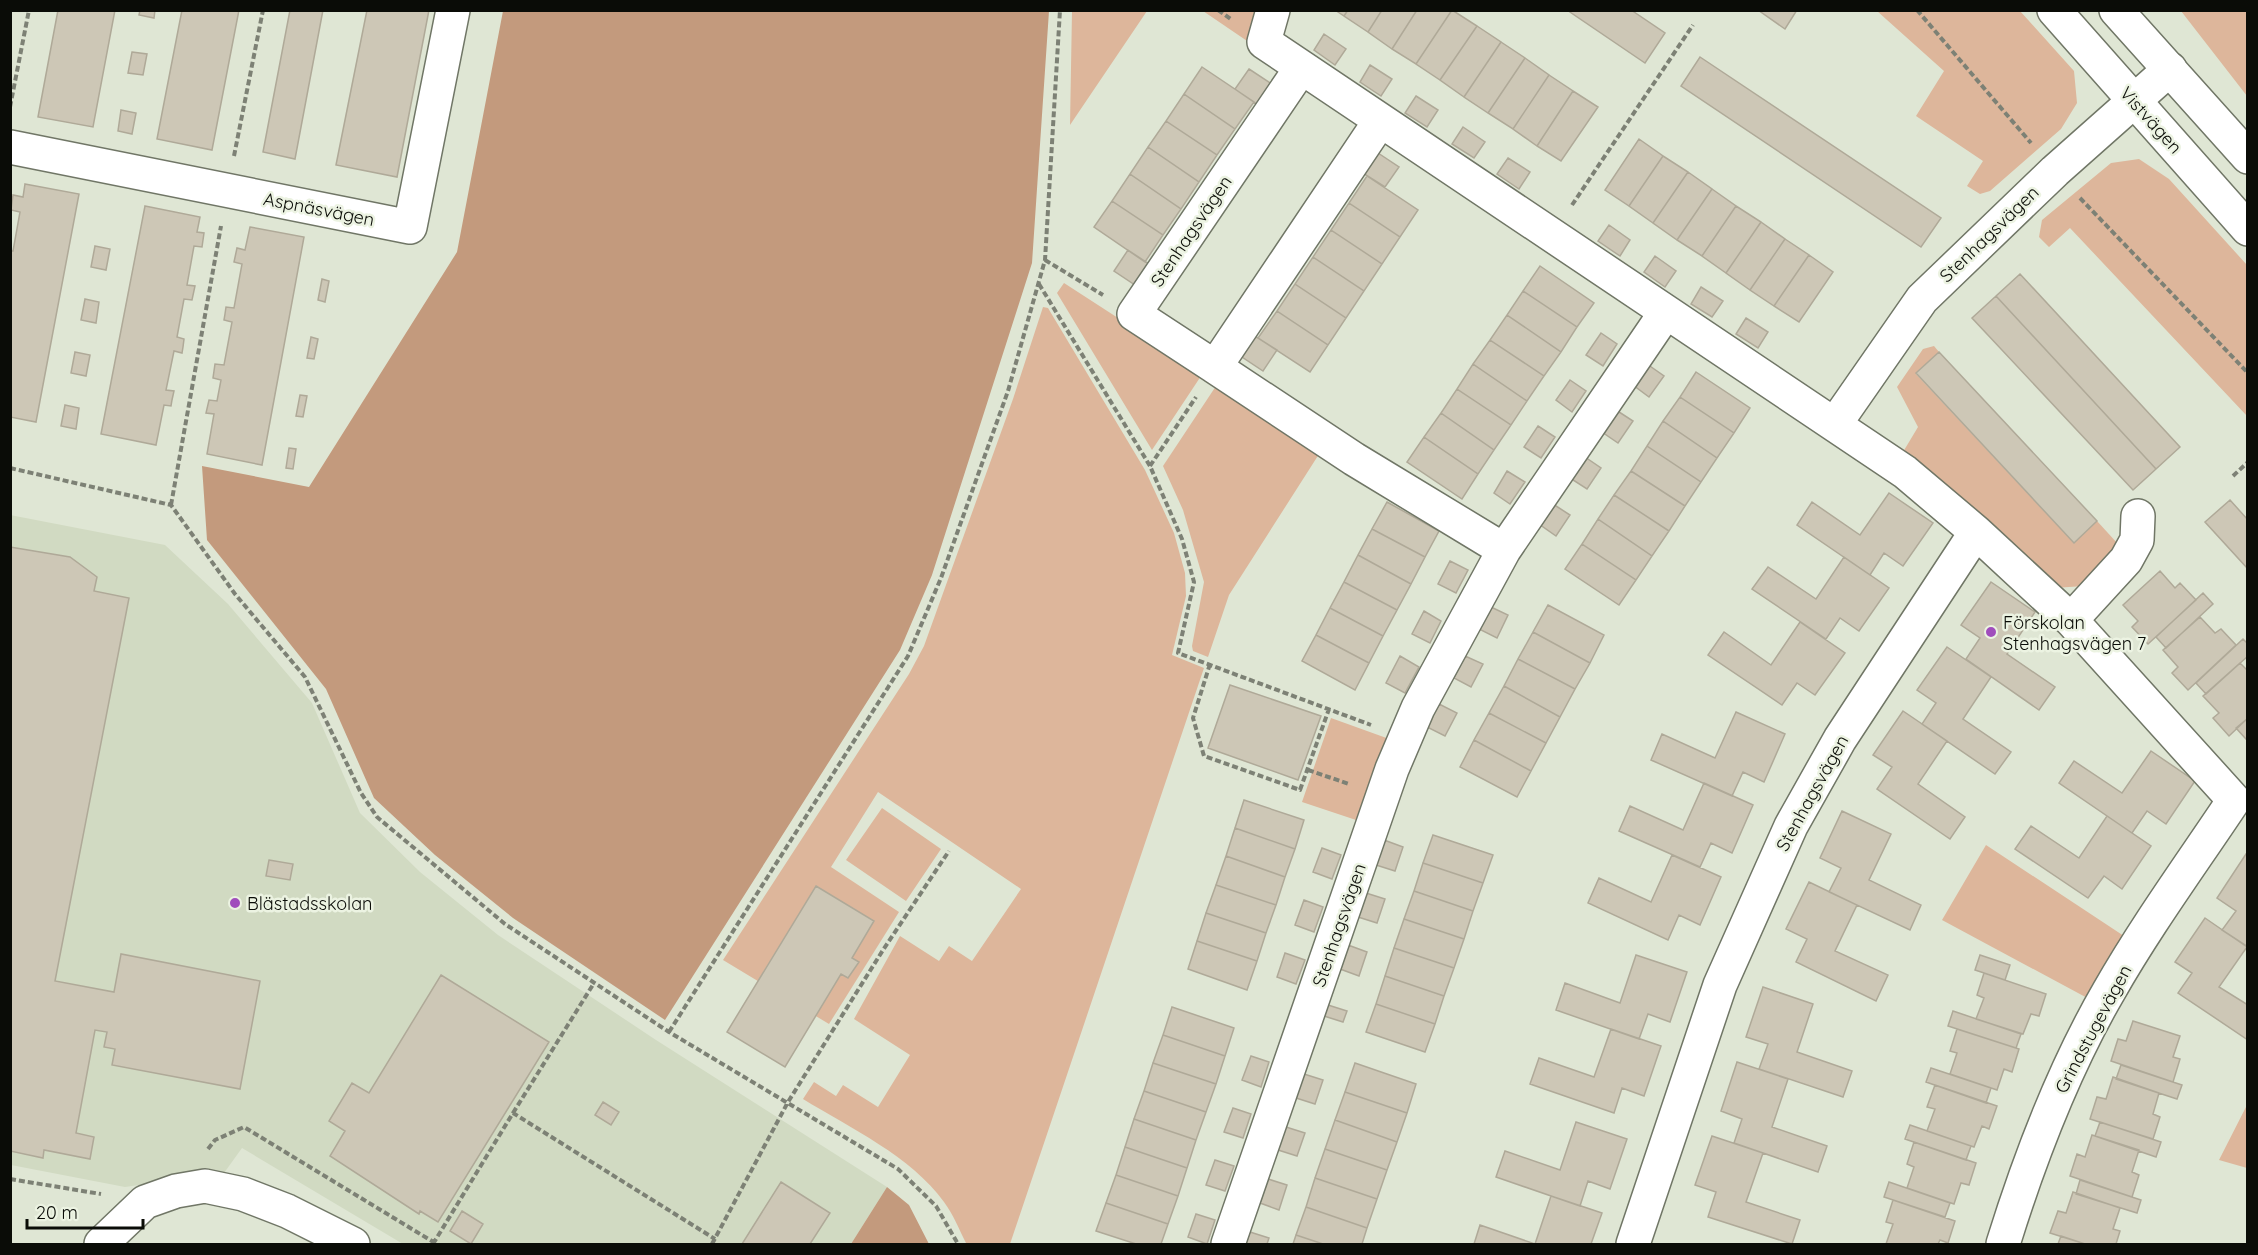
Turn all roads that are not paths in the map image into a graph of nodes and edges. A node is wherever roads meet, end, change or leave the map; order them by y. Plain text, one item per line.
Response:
1 (453, 10) edge
2 (1273, 10) edge
3 (2055, 10) edge
4 (2116, 10) edge
5 (1301, 68) junction
6 (2170, 69) junction
7 (2133, 100) junction
8 (1380, 121) junction
9 (10, 147) edge
10 (2247, 157) edge
11 (2247, 229) edge
12 (1665, 312) junction
13 (1215, 367) junction
14 (1835, 424) junction
15 (2138, 516) dead end
16 (1976, 532) junction
17 (1504, 550) junction
18 (2072, 620) junction
19 (2241, 806) edge
20 (101, 1245) edge
21 (353, 1245) edge
22 (1228, 1245) edge
23 (1633, 1245) edge
24 (2003, 1245) edge

1 - 9 street, Aspnäsvägen
2 - 5 street
3 - 7 street, Vistvägen
4 - 6 street
5 - 8 street
5 - 13 street, Stenhagsvägen
6 - 7 street, Stenhagsvägen
6 - 10 street
7 - 11 street, Vistvägen
7 - 14 street, Stenhagsvägen
8 - 12 street
8 - 13 street
12 - 14 street
12 - 17 street, Stenhagsvägen
13 - 17 street
14 - 16 street
15 - 18 street
16 - 18 street, Grindstugevägen
16 - 23 street, Stenhagsvägen
17 - 22 street, Stenhagsvägen
18 - 19 street, Grindstugevägen
19 - 24 street, Grindstugevägen
20 - 21 street

